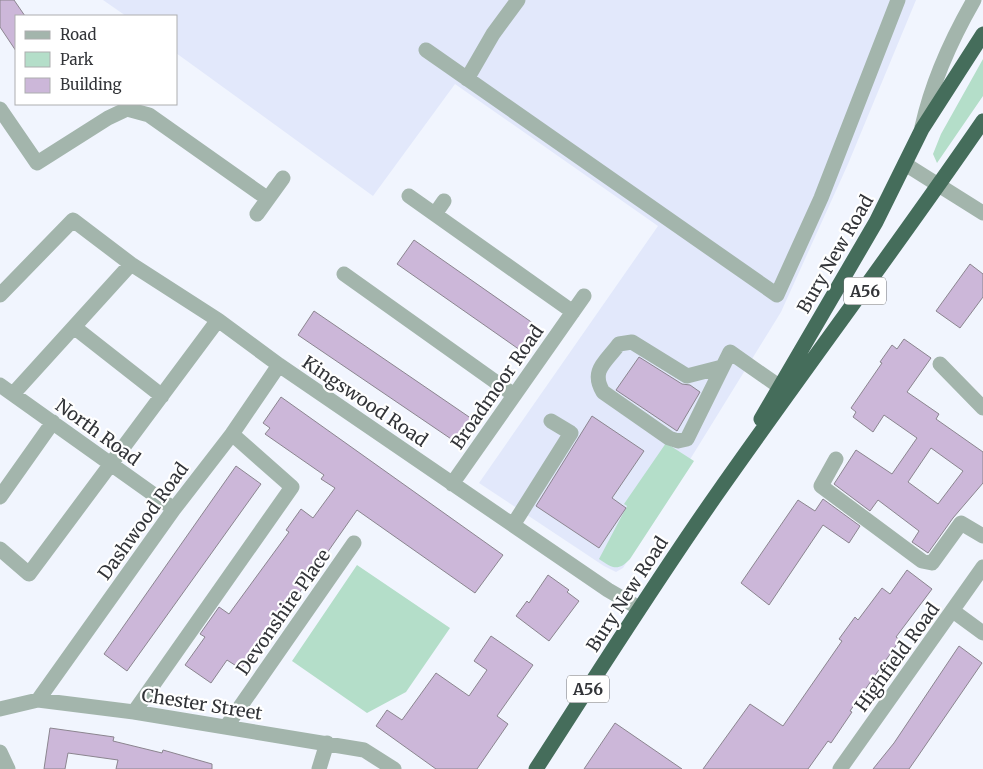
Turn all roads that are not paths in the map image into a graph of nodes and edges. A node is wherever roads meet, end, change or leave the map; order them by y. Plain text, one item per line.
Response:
1 (518, 0) edge
2 (898, 0) edge
3 (974, 0) edge
4 (983, 34) edge
5 (426, 50) dead end
6 (467, 79) junction
7 (0, 109) edge
8 (983, 121) edge
9 (922, 129) junction
10 (905, 164) junction
11 (283, 178) dead end
12 (939, 186) junction
13 (409, 196) dead end
14 (268, 199) junction
15 (444, 200) dead end
16 (982, 212) edge
17 (257, 214) dead end
18 (434, 214) junction
19 (131, 264) junction
20 (344, 274) dead end
21 (0, 295) edge
22 (584, 296) dead end
23 (573, 312) junction
24 (218, 320) junction
25 (74, 327) junction
26 (940, 364) dead end
27 (279, 365) junction
28 (722, 366) junction
29 (780, 387) junction
30 (4, 388) edge
31 (514, 395) junction
32 (162, 396) junction
33 (983, 408) edge
34 (551, 421) dead end
35 (53, 422) junction
36 (232, 434) junction
37 (836, 460) dead end
38 (110, 463) junction
39 (452, 484) junction
40 (719, 491) junction
41 (0, 497) edge
42 (174, 509) junction
43 (513, 525) junction
44 (983, 536) edge
45 (354, 543) dead end
46 (0, 549) edge
47 (983, 567) edge
48 (639, 608) junction
49 (953, 611) junction
50 (983, 633) edge
51 (38, 700) junction
52 (0, 709) edge
53 (134, 712) junction
54 (226, 727) junction
55 (327, 743) junction
56 (0, 752) edge
57 (8, 769) edge
58 (319, 769) edge
59 (394, 769) edge
60 (536, 769) edge
61 (840, 769) edge

1 - 6 street
2 - 6 street
3 - 9 street
4 - 9 highway, Bury New Road / A56
5 - 6 street
7 - 14 street
8 - 12 highway, Bury New Road / A56
9 - 10 highway, Bury New Road / A56
10 - 12 street
10 - 29 highway, Bury New Road / A56
11 - 14 street
12 - 16 street
12 - 40 highway, Bury New Road / A56
13 - 18 street
14 - 17 street
15 - 18 street
18 - 23 street
19 - 21 street, Kingswood Road
19 - 24 street, Kingswood Road
19 - 25 street
20 - 31 street
22 - 23 street, Broadmoor Road
23 - 31 street, Broadmoor Road
24 - 27 street, Kingswood Road
24 - 32 street
25 - 30 street
25 - 32 street
26 - 33 street
27 - 36 street, Dashwood Road
27 - 39 street, Kingswood Road
28 - 28 street
28 - 29 street
29 - 40 highway, Bury New Road / A56
30 - 35 street, North Road
31 - 39 street, Broadmoor Road
32 - 38 street
34 - 43 street
35 - 38 street, North Road
35 - 41 street
36 - 42 street, Dashwood Road
36 - 53 street
37 - 44 street
38 - 42 street, North Road
38 - 46 street
39 - 43 street, Kingswood Road
40 - 48 highway, Bury New Road / A56
42 - 51 street, Dashwood Road
43 - 48 street, Kingswood Road
45 - 54 street, Devonshire Place
47 - 49 street, Highfield Road
48 - 60 highway, Bury New Road / A56
49 - 50 street
49 - 61 street, Highfield Road
51 - 52 street, Chester Street
51 - 53 street, Chester Street
53 - 54 street, Chester Street
54 - 55 street, Chester Street
55 - 58 street
55 - 59 street, Chester Street
56 - 57 street

